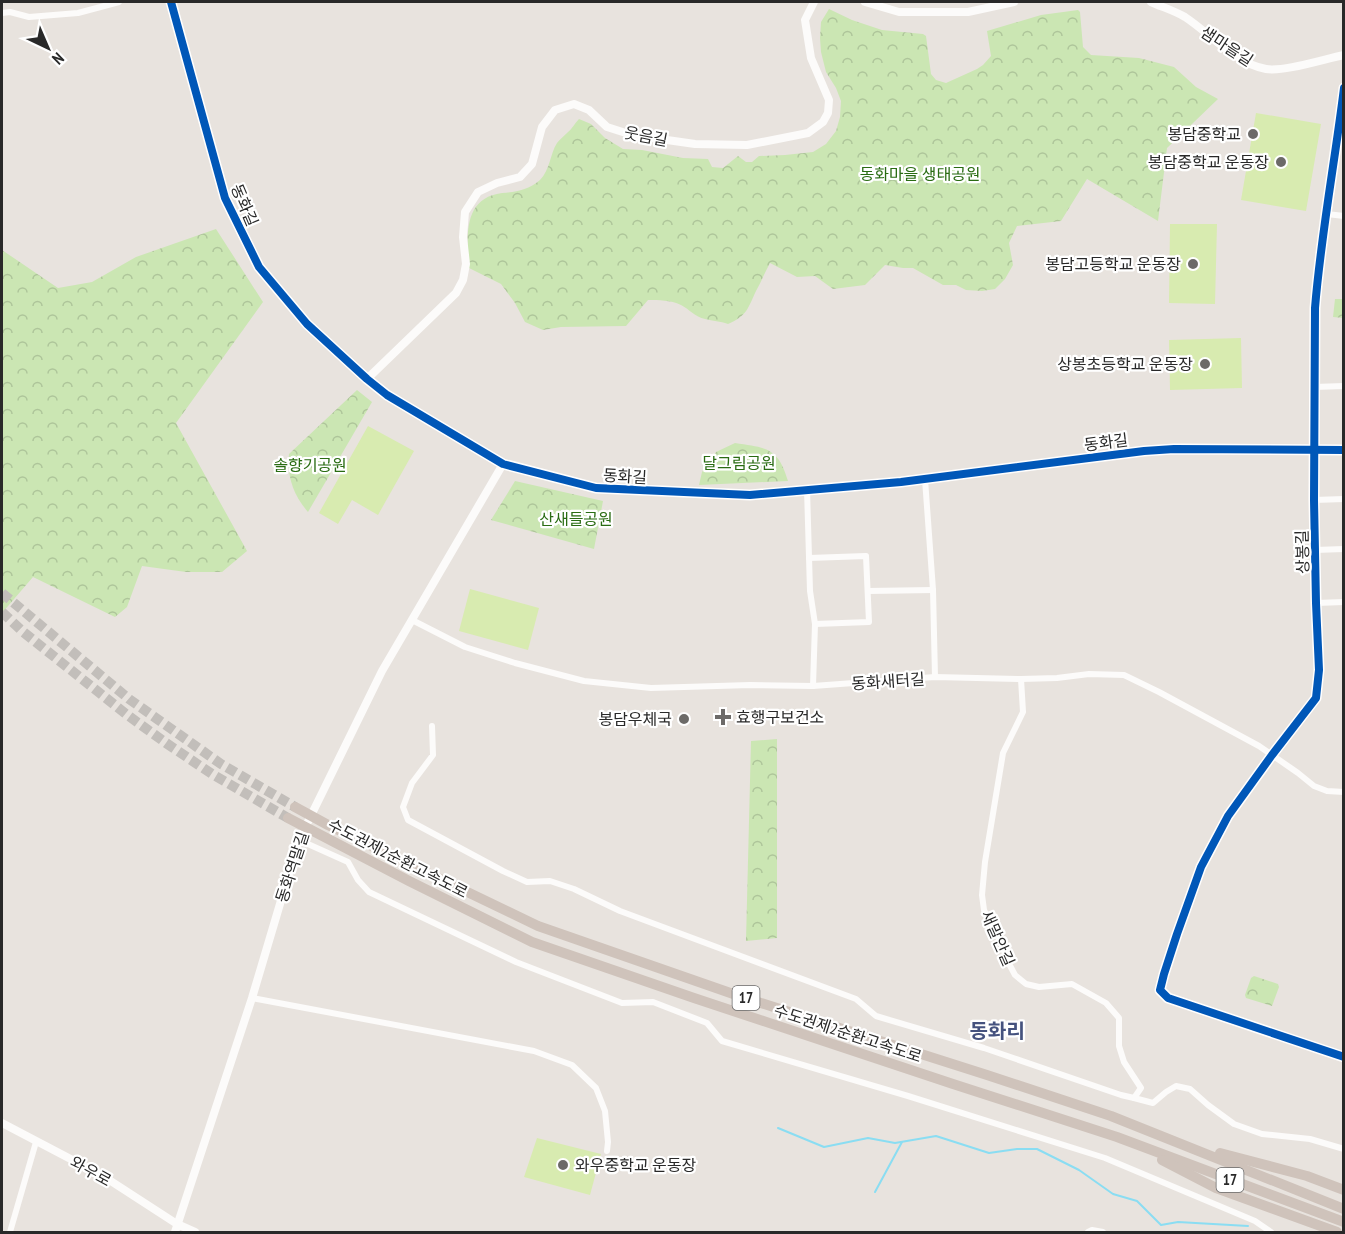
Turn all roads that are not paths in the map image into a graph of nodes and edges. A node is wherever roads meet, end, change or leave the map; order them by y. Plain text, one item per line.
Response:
1 (119, 2) edge
2 (171, 2) edge
3 (814, 2) edge
4 (865, 2) edge
5 (1014, 2) edge
6 (1151, 2) edge
7 (2, 13) edge
8 (1344, 55) edge
9 (1344, 88) edge
10 (1341, 128) edge
11 (1327, 214) junction
12 (1344, 216) edge
13 (367, 379) junction
14 (1344, 386) edge
15 (1314, 387) junction
16 (1314, 450) junction
17 (1344, 450) edge
18 (503, 464) junction
19 (926, 479) junction
20 (807, 489) junction
21 (1344, 499) edge
22 (1314, 500) junction
23 (1344, 549) edge
24 (1315, 550) junction
25 (809, 558) junction
26 (933, 590) junction
27 (868, 591) junction
28 (1344, 602) edge
29 (1316, 603) junction
30 (412, 620) junction
31 (815, 624) junction
32 (935, 677) junction
33 (1021, 679) junction
34 (813, 686) junction
35 (432, 726) dead end
36 (1272, 754) junction
37 (1344, 792) edge
38 (295, 807) tunnel mouth
39 (288, 818) tunnel mouth
40 (299, 840) junction
41 (252, 998) junction
42 (1344, 1057) edge
43 (1134, 1098) junction
44 (2, 1123) edge
45 (1117, 1137) junction
46 (1176, 1141) junction
47 (36, 1142) junction
48 (1344, 1149) edge
49 (607, 1151) dead end
50 (1344, 1190) edge
51 (1344, 1209) edge
52 (1344, 1222) edge
53 (176, 1228) edge
54 (10, 1233) edge
55 (195, 1233) edge
56 (1088, 1233) edge
57 (1103, 1233) edge
58 (1271, 1233) edge
59 (1337, 1233) edge

1 - 7 street
2 - 13 street, 동화길
3 - 13 street, 웃음길
4 - 5 street
6 - 8 street, 샘마을길
9 - 10 street, 상봉길
10 - 11 street, 상봉길
11 - 12 street
11 - 15 street, 상봉길
13 - 18 street, 동화길
14 - 15 street
15 - 16 street, 상봉길
16 - 17 street, 동화길
16 - 19 street, 동화길
16 - 22 street, 상봉길
18 - 20 street, 동화길
18 - 30 street, 동화역말길
19 - 20 street, 동화길
19 - 26 street
20 - 25 street
21 - 22 street
22 - 24 street, 상봉길
23 - 24 street
24 - 29 street, 상봉길
25 - 27 street
25 - 31 street
26 - 27 street
26 - 32 street
27 - 31 street
28 - 29 street
29 - 36 street, 상봉길
30 - 34 street, 동화새터길
30 - 40 street, 동화역말길
31 - 34 street
32 - 33 street, 동화새터길
32 - 34 street, 동화새터길
33 - 36 street, 동화새터길
33 - 43 street, 새말안길
35 - 43 street
36 - 37 street, 동화새터길
36 - 42 street, 상봉길
38 - 46 highway, 수도권제2순환고속도로 / 17
39 - 45 highway, 수도권제2순환고속도로 / 17
40 - 41 street, 동화역말길
40 - 58 street
41 - 49 street
41 - 53 street, 동화역말길
43 - 48 street
44 - 47 street, 와우로
45 - 52 highway, 수도권제2순환고속도로 / 17
45 - 59 highway
46 - 50 highway
46 - 51 highway, 수도권제2순환고속도로 / 17
47 - 53 street, 와우로
47 - 54 street
53 - 55 street, 와우로
56 - 57 street

